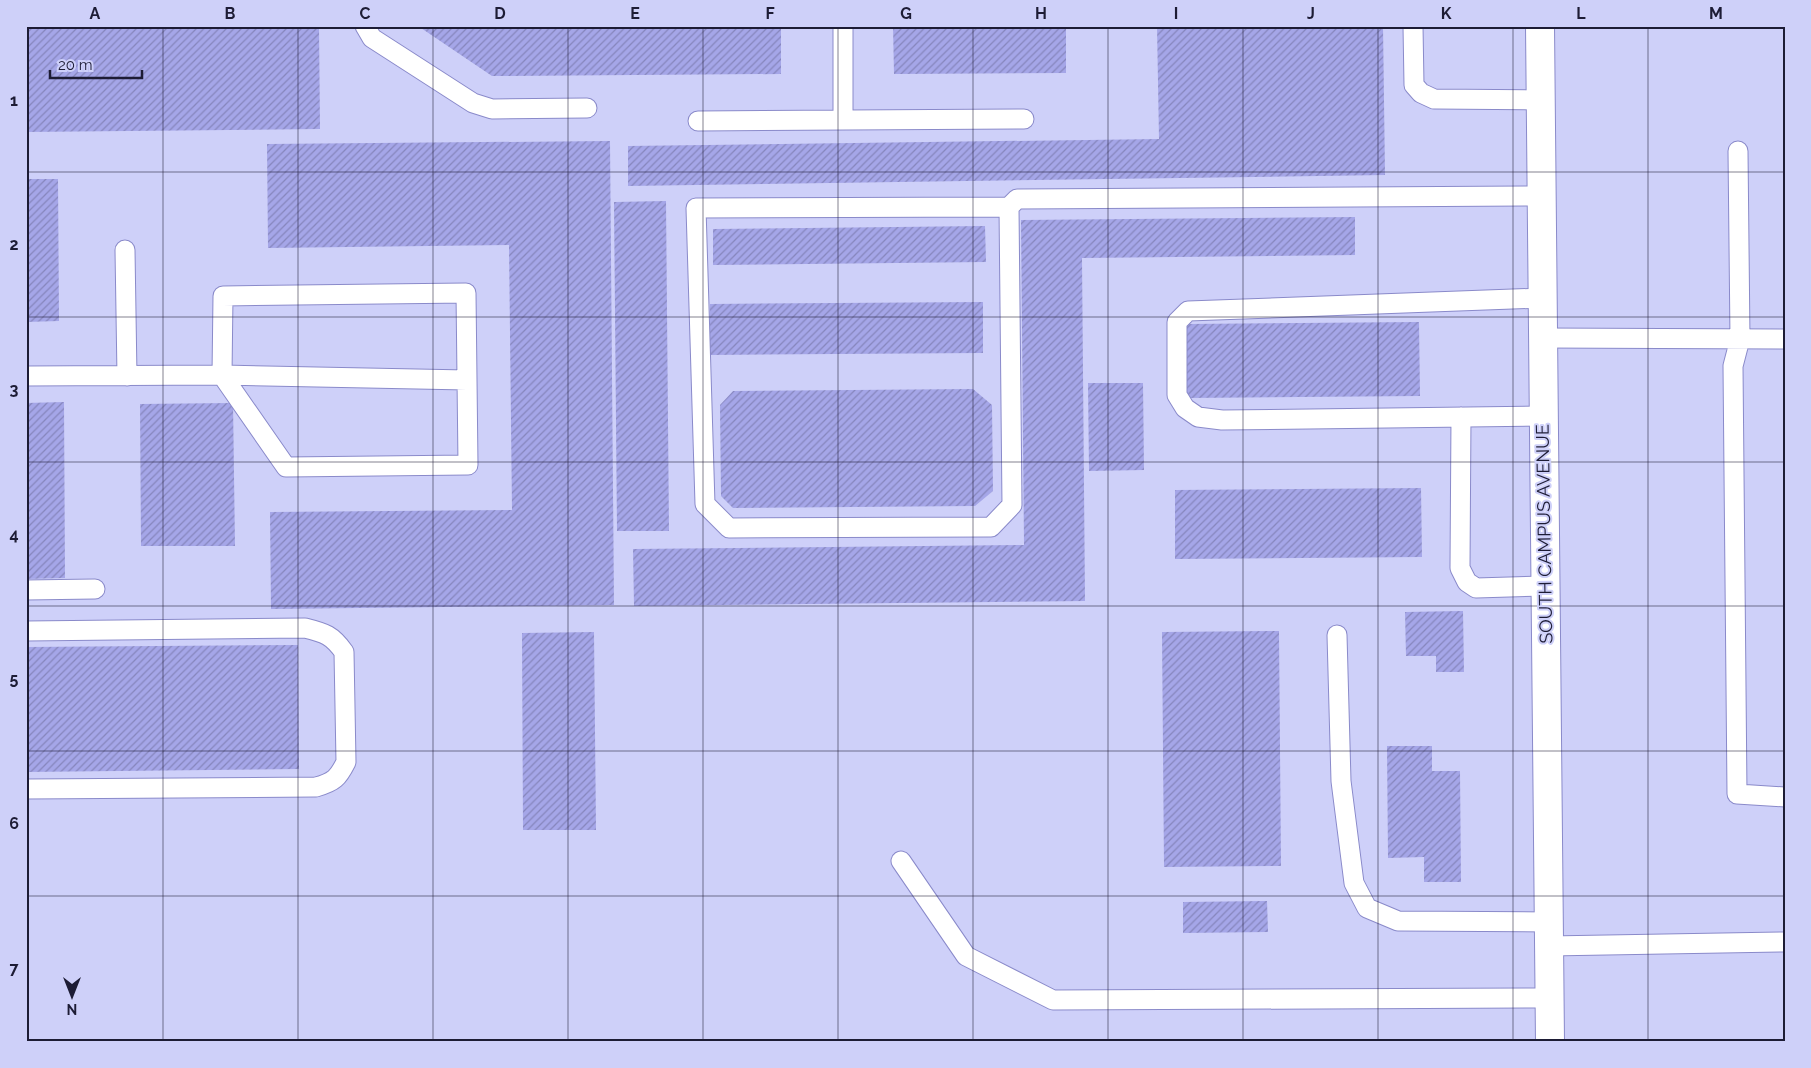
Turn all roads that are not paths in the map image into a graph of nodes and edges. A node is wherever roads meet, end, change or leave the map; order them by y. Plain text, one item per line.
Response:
1 (365, 26) edge
2 (843, 26) edge
3 (1413, 26) edge
4 (1540, 26) edge
5 (1540, 100) junction
6 (587, 108) dead end
7 (843, 119) junction
8 (1024, 119) dead end
9 (698, 121) dead end
10 (1738, 151) dead end
11 (1541, 196) junction
12 (1009, 206) junction
13 (125, 250) dead end
14 (1542, 298) junction
15 (1542, 338) junction
16 (1740, 339) junction
17 (1785, 339) edge
18 (222, 375) junction
19 (26, 376) edge
20 (127, 376) junction
21 (467, 380) junction
22 (1543, 416) junction
23 (1461, 417) junction
24 (1544, 586) junction
25 (95, 589) dead end
26 (26, 590) edge
27 (26, 631) edge
28 (1337, 635) dead end
29 (26, 789) edge
30 (1785, 796) edge
31 (901, 861) dead end
32 (1549, 934) junction
33 (1785, 942) edge
34 (1550, 998) junction
35 (1550, 1042) edge

1 - 6 lane
2 - 7 lane
3 - 5 lane
4 - 5 street, SOUTH CAMPUS AVENUE
5 - 11 street, SOUTH CAMPUS AVENUE
7 - 8 lane
7 - 9 lane
10 - 16 lane
11 - 12 lane
11 - 14 street, SOUTH CAMPUS AVENUE
12 - 12 lane
13 - 20 lane
14 - 15 street, SOUTH CAMPUS AVENUE
14 - 23 lane
15 - 16 lane
15 - 22 street, SOUTH CAMPUS AVENUE
16 - 17 lane
16 - 30 lane
18 - 20 lane
18 - 21 lane
18 - 21 lane
18 - 21 lane
19 - 20 lane
22 - 23 lane
22 - 24 street, SOUTH CAMPUS AVENUE
23 - 24 lane
24 - 32 street, SOUTH CAMPUS AVENUE
25 - 26 lane
27 - 29 lane
28 - 32 lane
31 - 34 lane
32 - 33 lane
32 - 34 street, SOUTH CAMPUS AVENUE
34 - 35 street, SOUTH CAMPUS AVENUE

